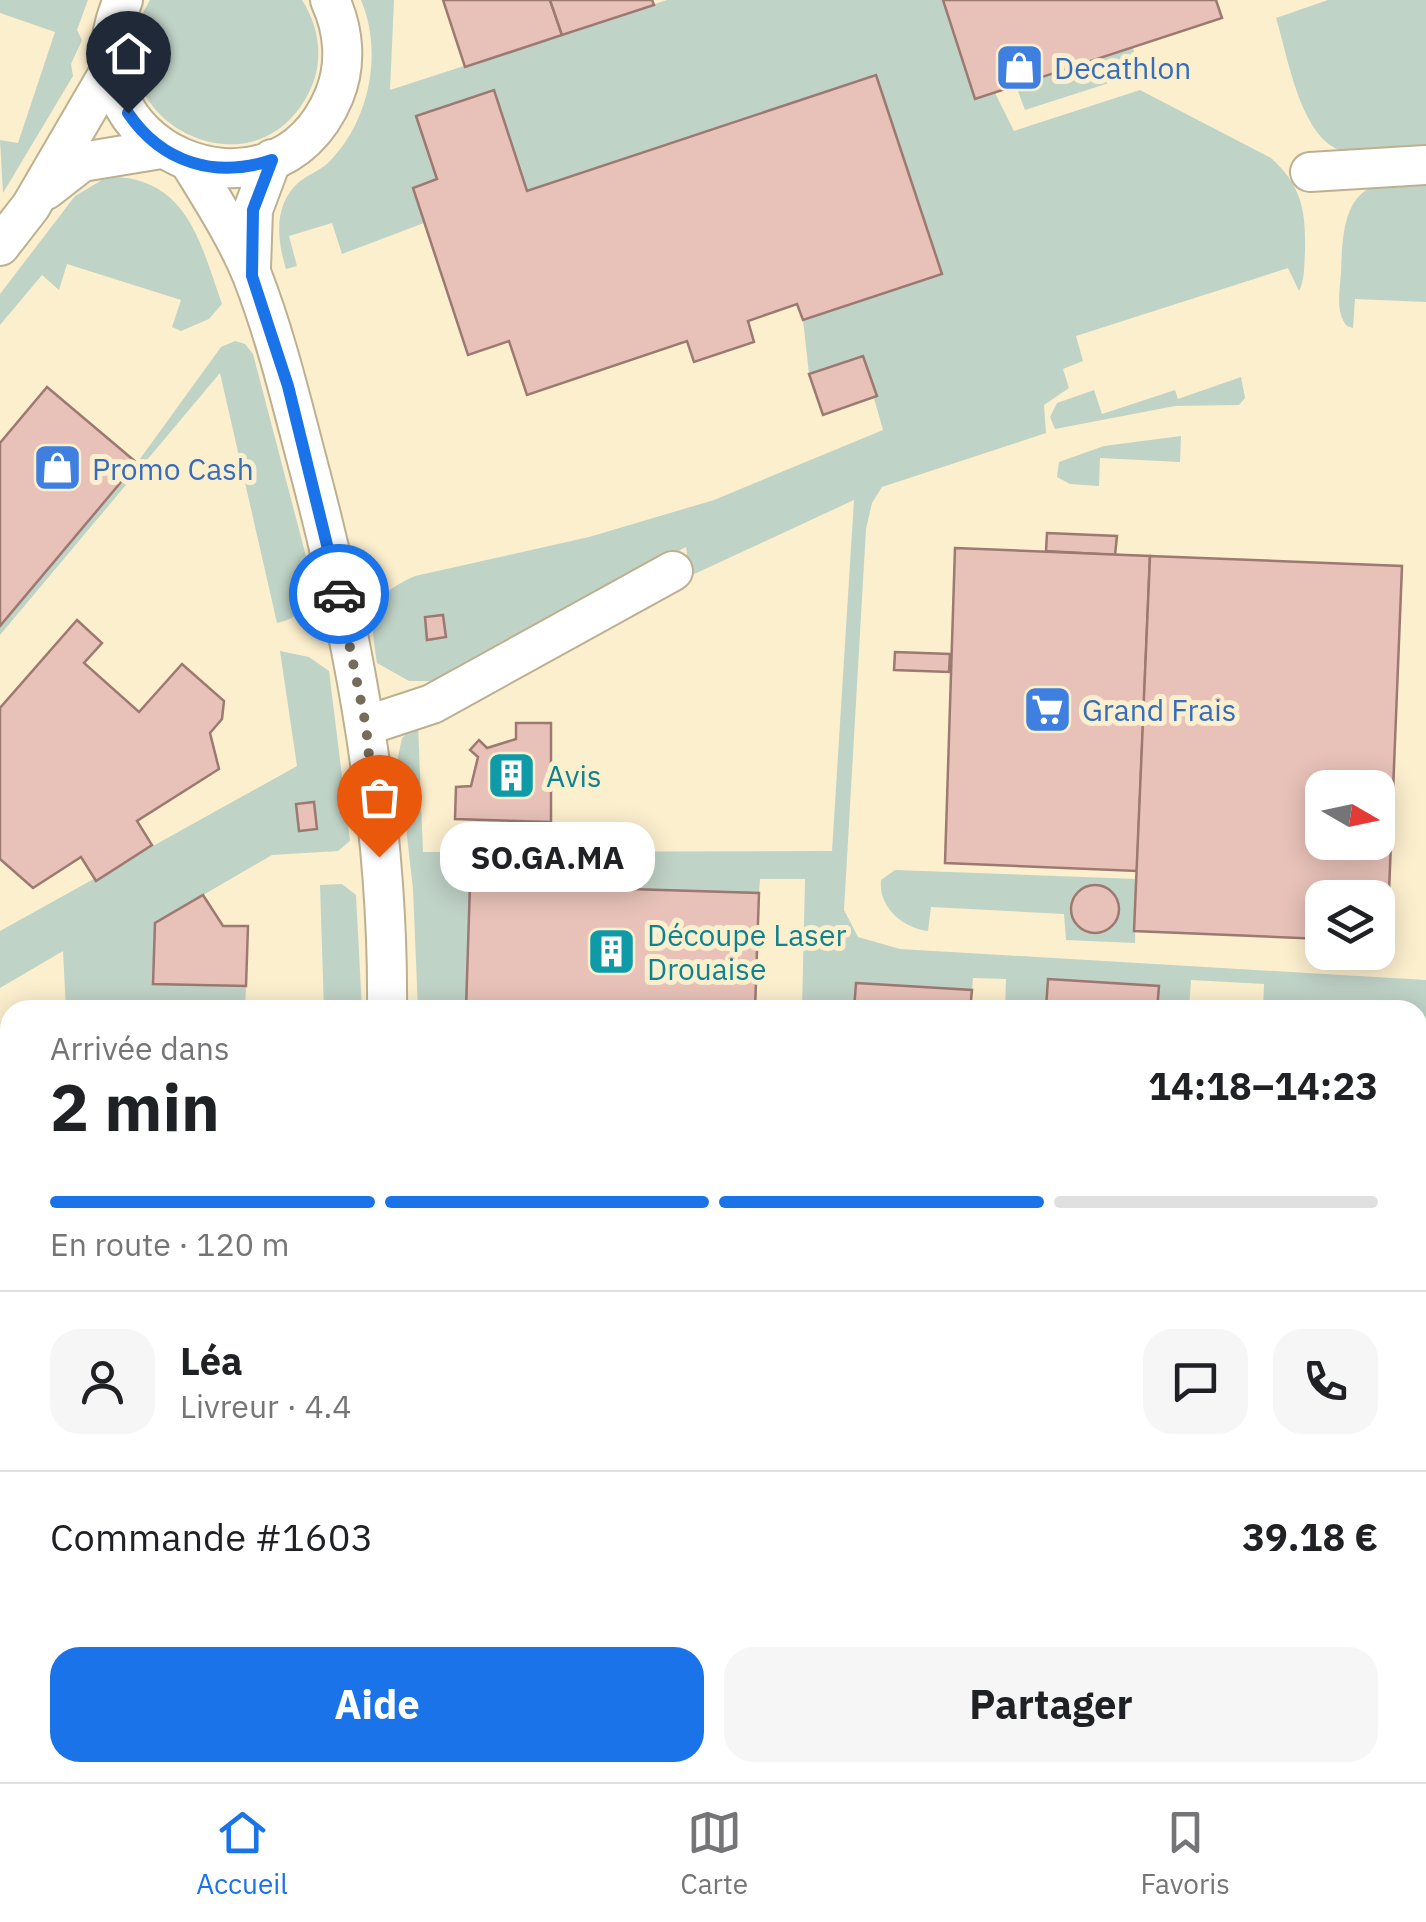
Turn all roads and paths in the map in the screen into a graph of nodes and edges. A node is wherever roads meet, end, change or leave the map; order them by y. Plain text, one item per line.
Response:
1 (123, 0) edge
2 (330, 0) edge
3 (112, 67) junction
4 (176, 156) junction
5 (272, 160) junction
6 (1423, 168) edge
7 (1310, 172) dead end
8 (30, 206) junction
9 (0, 246) edge
10 (252, 276) junction
11 (673, 571) dead end
12 (366, 726) junction
13 (387, 1000) edge

1 - 3 street
2 - 5 street
3 - 4 street
3 - 8 street
4 - 5 street
4 - 8 street
4 - 10 street
5 - 10 street
6 - 7 street
8 - 9 street
10 - 12 street
11 - 12 street
12 - 13 street

